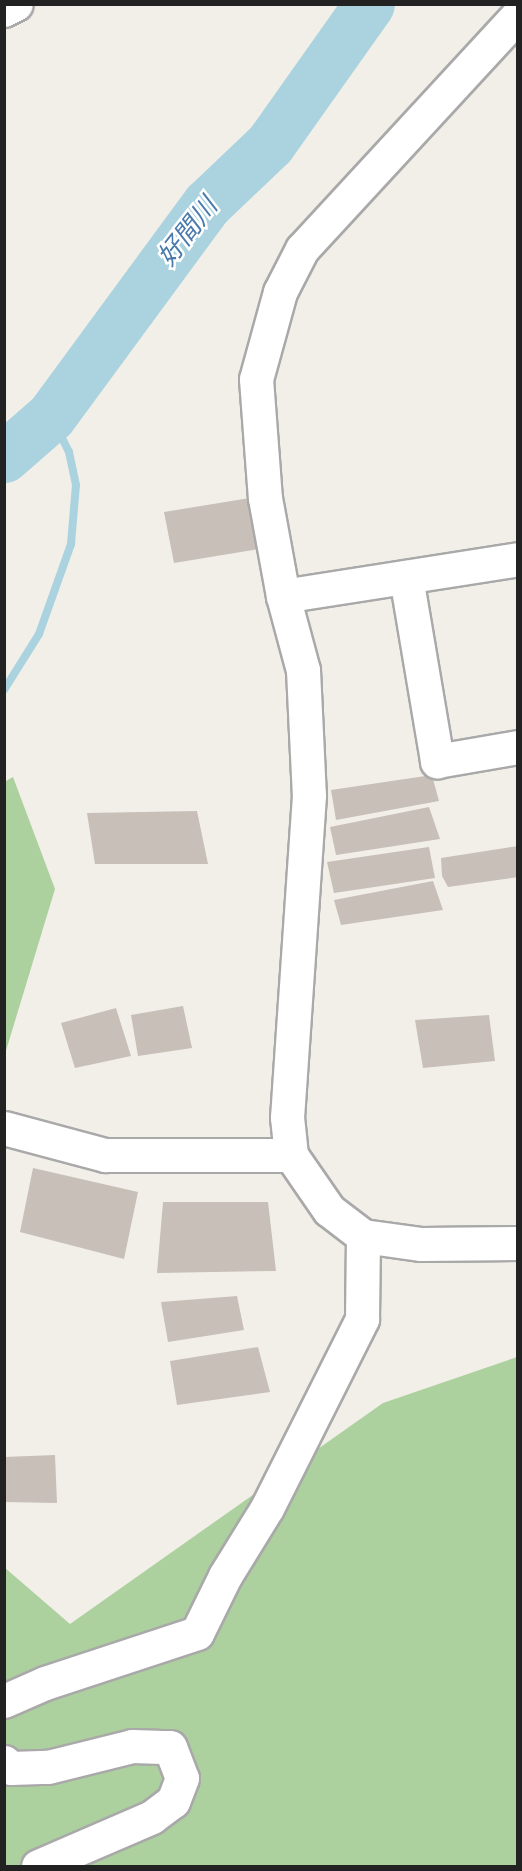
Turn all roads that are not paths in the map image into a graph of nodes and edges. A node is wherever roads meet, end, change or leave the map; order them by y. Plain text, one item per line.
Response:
1 (16, 4) edge
2 (4, 10) edge
3 (518, 15) edge
4 (517, 566) edge
5 (406, 577) junction
6 (283, 597) junction
7 (518, 747) edge
8 (4, 1128) edge
9 (291, 1155) junction
10 (363, 1236) junction
11 (518, 1243) edge
12 (4, 1701) edge
13 (4, 1762) edge
14 (38, 1866) edge

1 - 2 street
3 - 6 street
4 - 5 street
5 - 6 street
5 - 7 street
6 - 9 street
8 - 9 street
9 - 10 street
10 - 11 street
10 - 12 street
13 - 14 street

